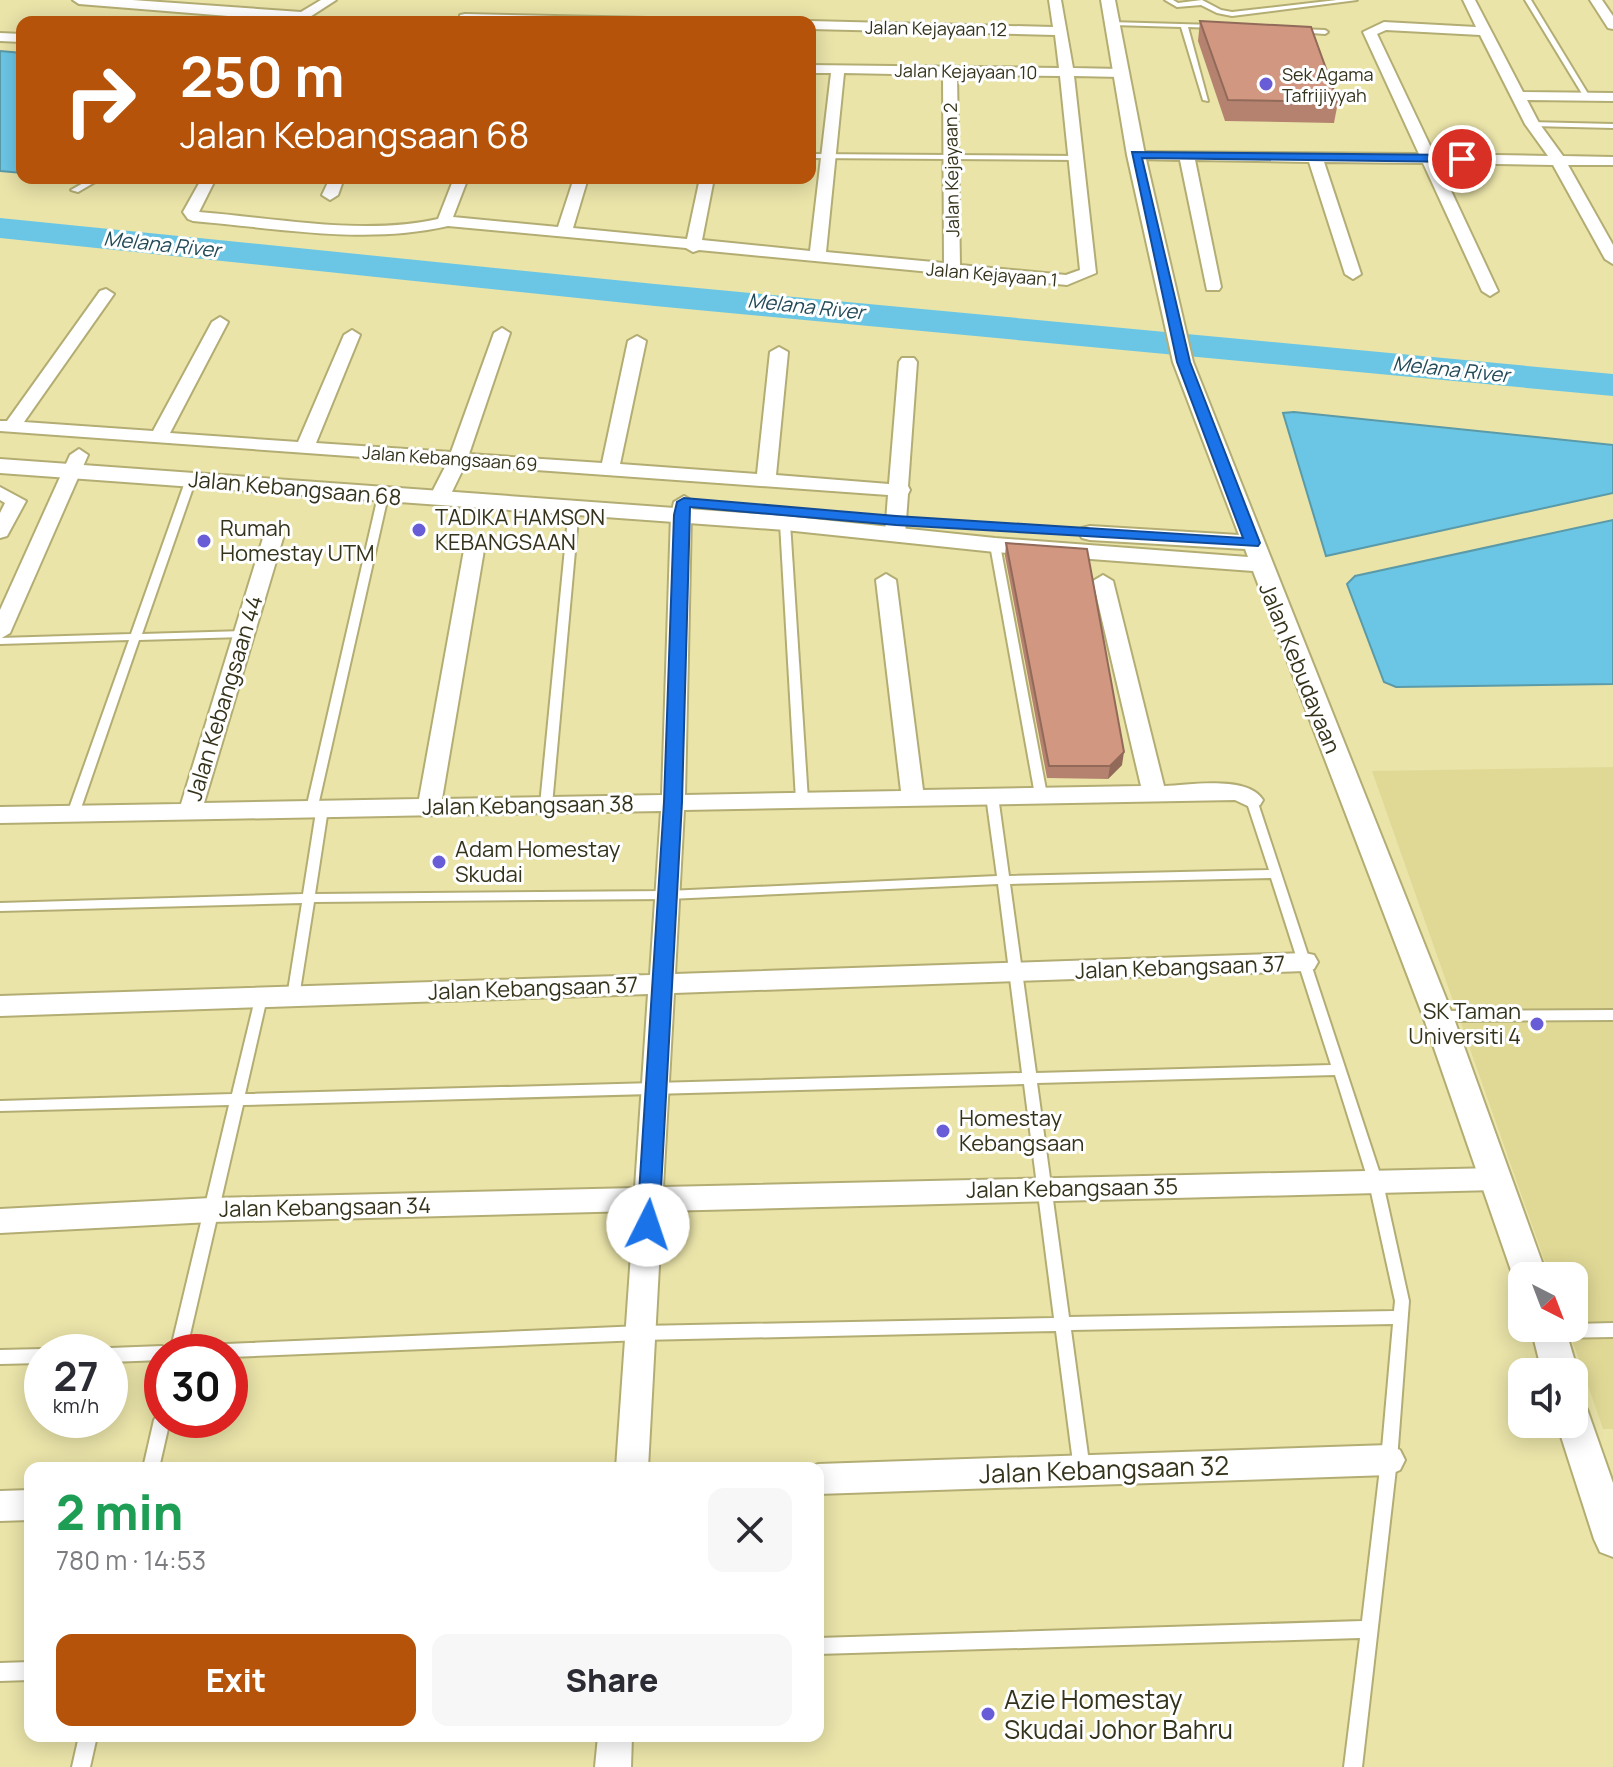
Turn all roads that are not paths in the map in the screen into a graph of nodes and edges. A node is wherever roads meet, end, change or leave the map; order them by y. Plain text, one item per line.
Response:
1 (79, 0) edge
2 (330, 0) edge
3 (491, 0) edge
4 (1055, 0) edge
5 (1108, 0) edge
6 (1168, 0) edge
7 (1354, 0) edge
8 (1469, 0) edge
9 (1528, 0) edge
10 (1596, 0) edge
11 (1199, 2) edge
12 (1219, 12) junction
13 (263, 16) edge
14 (303, 16) edge
15 (468, 16) edge
16 (1112, 23) junction
17 (816, 25) edge
18 (1184, 25) junction
19 (1613, 25) edge
20 (1294, 30) edge
21 (1061, 31) junction
22 (1486, 31) junction
23 (1325, 32) dead end
24 (816, 69) edge
25 (838, 69) junction
26 (950, 71) junction
27 (1069, 73) junction
28 (1121, 73) junction
29 (1519, 96) junction
30 (1587, 97) junction
31 (1613, 97) edge
32 (1206, 100) dead end
33 (1532, 124) junction
34 (1613, 126) edge
35 (1136, 155) junction
36 (816, 156) edge
37 (828, 156) junction
38 (1187, 156) junction
39 (1315, 156) junction
40 (951, 157) junction
41 (1077, 158) junction
42 (1430, 158) junction
43 (1558, 160) junction
44 (1613, 161) edge
45 (86, 184) edge
46 (205, 184) edge
47 (335, 184) edge
48 (459, 184) edge
49 (579, 184) edge
50 (706, 184) edge
51 (75, 190) dead end
52 (330, 195) dead end
53 (1590, 220) junction
54 (1613, 220) edge
55 (448, 221) junction
56 (565, 230) junction
57 (693, 247) junction
58 (817, 258) junction
59 (1613, 259) edge
60 (952, 270) junction
61 (1353, 274) dead end
62 (1213, 287) dead end
63 (1490, 291) dead end
64 (106, 294) dead end
65 (220, 322) dead end
66 (502, 333) dead end
67 (352, 335) dead end
68 (637, 341) dead end
69 (779, 352) dead end
70 (908, 362) dead end
71 (6, 426) edge
72 (159, 437) junction
73 (305, 448) junction
74 (0, 449) edge
75 (458, 459) junction
76 (76, 463) junction
77 (0, 466) edge
78 (610, 469) junction
79 (191, 479) junction
80 (766, 480) junction
81 (901, 490) junction
82 (442, 491) junction
83 (383, 496) junction
84 (8, 497) edge
85 (574, 507) junction
86 (682, 509) junction
87 (785, 523) junction
88 (896, 527) junction
89 (0, 532) edge
90 (273, 538) dead end
91 (995, 545) junction
92 (474, 550) dead end
93 (1256, 554) junction
94 (886, 580) dead end
95 (1103, 581) dead end
96 (0, 633) edge
97 (244, 634) junction
98 (133, 637) junction
99 (0, 641) edge
100 (1154, 793) junction
101 (1041, 795) junction
102 (992, 796) junction
103 (913, 798) junction
104 (1250, 798) joint
105 (802, 800) junction
106 (673, 802) junction
107 (546, 805) junction
108 (429, 807) junction
109 (317, 809) junction
110 (190, 812) junction
111 (73, 814) junction
112 (0, 815) edge
113 (1276, 874) junction
114 (1003, 880) junction
115 (668, 895) junction
116 (310, 898) junction
117 (0, 907) edge
118 (1305, 962) junction
119 (1015, 972) junction
120 (663, 984) junction
121 (293, 997) junction
122 (261, 998) junction
123 (0, 1006) edge
124 (1613, 1015) edge
125 (1438, 1016) junction
126 (1340, 1070) junction
127 (1030, 1080) junction
128 (657, 1088) junction
129 (237, 1100) junction
130 (0, 1106) edge
131 (1495, 1179) junction
132 (1376, 1183) junction
133 (1044, 1188) junction
134 (650, 1198) junction
135 (211, 1210) junction
136 (0, 1221) edge
137 (1525, 1262) edge
138 (1400, 1317) junction
139 (1063, 1325) junction
140 (1588, 1330) edge
141 (1613, 1330) edge
142 (641, 1333) junction
143 (182, 1334) edge
144 (248, 1350) edge
145 (24, 1356) edge
146 (0, 1357) edge
147 (158, 1438) edge
148 (1584, 1438) edge
149 (1389, 1460) junction
150 (152, 1462) edge
151 (632, 1462) edge
152 (1599, 1462) edge
153 (1082, 1470) junction
154 (824, 1479) edge
155 (24, 1505) edge
156 (0, 1506) edge
157 (1613, 1539) edge
158 (1368, 1629) junction
159 (824, 1646) edge
160 (24, 1671) edge
161 (0, 1672) edge
162 (87, 1742) edge
163 (615, 1742) edge
164 (81, 1767) edge
165 (613, 1767) edge
166 (1353, 1767) edge

1 - 13 street
2 - 14 street
3 - 15 street
4 - 21 street, Jalan Kejayaan 1
5 - 16 street, Jalan Kebudayaan
6 - 11 lane
7 - 12 lane
8 - 22 street
9 - 30 lane
10 - 19 street
11 - 12 lane
12 - 18 lane
16 - 18 lane
16 - 28 street, Jalan Kebudayaan
17 - 21 street, Jalan Kejayaan 12
18 - 32 lane
20 - 23 lane
21 - 27 street, Jalan Kejayaan 1
22 - 29 street
22 - 42 street
24 - 25 street, Jalan Kejayaan 10
25 - 26 street, Jalan Kejayaan 10
25 - 37 street
26 - 27 street, Jalan Kejayaan 10
26 - 40 street, Jalan Kejayaan 2
27 - 28 street, Jalan Kejayaan 10
27 - 41 street, Jalan Kejayaan 1
28 - 35 street, Jalan Kebudayaan
29 - 30 street
29 - 33 street
30 - 31 street
33 - 34 lane
33 - 43 street
35 - 38 street
35 - 93 street, Jalan Kebudayaan
36 - 37 lane
37 - 40 lane
37 - 58 street
38 - 39 street
38 - 62 street
39 - 42 street
39 - 61 street
40 - 41 lane
40 - 60 street, Jalan Kejayaan 2
41 - 60 street, Jalan Kejayaan 1
42 - 43 street
42 - 63 street
43 - 44 street
43 - 53 street
45 - 51 lane
46 - 55 street
47 - 52 street
48 - 55 street
49 - 56 street
50 - 57 street
53 - 54 street
53 - 59 street
55 - 56 street
56 - 57 street, Jalan Kejayaan 1
57 - 58 street, Jalan Kejayaan 1
58 - 60 street, Jalan Kejayaan 1
64 - 71 street
65 - 72 street
66 - 75 street
67 - 73 street
68 - 78 street
69 - 80 street
70 - 81 street
71 - 72 street, Jalan Kebangsaan 69
72 - 73 street, Jalan Kebangsaan 69
73 - 75 street, Jalan Kebangsaan 69
74 - 76 street, Jalan Kebangsaan 68
75 - 78 street, Jalan Kebangsaan 69
75 - 82 street
76 - 77 street, Jalan Kebangsaan 68
76 - 79 street, Jalan Kebangsaan 68
76 - 82 street, Jalan Kebangsaan 68
76 - 96 street
78 - 80 street, Jalan Kebangsaan 69
79 - 83 street, Jalan Kebangsaan 68
79 - 98 lane
80 - 81 street, Jalan Kebangsaan 69
81 - 88 street
82 - 83 street, Jalan Kebangsaan 68
82 - 85 street, Jalan Kebangsaan 68
82 - 86 street, Jalan Kebangsaan 68
83 - 109 lane
84 - 89 street
85 - 86 street, Jalan Kebangsaan 68
85 - 107 lane
86 - 87 street, Jalan Kebangsaan 68
86 - 88 street, Jalan Kebangsaan 68
86 - 106 street
87 - 88 street, Jalan Kebangsaan 68
87 - 105 lane
88 - 91 street, Jalan Kebangsaan 68
88 - 93 street, Jalan Kebangsaan 68
90 - 97 street, Jalan Kebangsaan 44
91 - 93 street, Jalan Kebangsaan 68
91 - 101 lane
92 - 108 street
93 - 125 street, Jalan Kebudayaan
94 - 103 street
95 - 100 street
97 - 98 lane
97 - 110 street, Jalan Kebangsaan 44
98 - 99 lane
98 - 111 lane
100 - 101 street, Jalan Kebangsaan 38
100 - 104 street, Jalan Kebangsaan 38
101 - 102 street, Jalan Kebangsaan 38
102 - 103 street, Jalan Kebangsaan 38
102 - 114 lane
103 - 105 street, Jalan Kebangsaan 38
104 - 113 lane
105 - 106 street, Jalan Kebangsaan 38
106 - 107 street, Jalan Kebangsaan 38
106 - 115 street
107 - 108 street, Jalan Kebangsaan 38
108 - 109 street, Jalan Kebangsaan 38
109 - 110 street, Jalan Kebangsaan 38
109 - 116 lane
110 - 111 street, Jalan Kebangsaan 38
111 - 112 street, Jalan Kebangsaan 38
113 - 114 lane
113 - 118 lane
114 - 115 lane
114 - 119 lane
115 - 116 lane
115 - 120 street
116 - 117 lane
116 - 121 lane
118 - 119 street, Jalan Kebangsaan 37
118 - 126 lane
119 - 120 street, Jalan Kebangsaan 37
119 - 127 lane
120 - 121 street, Jalan Kebangsaan 37
120 - 128 street
121 - 122 street, Jalan Kebangsaan 37
122 - 123 street, Jalan Kebangsaan 37
122 - 129 lane
124 - 125 lane
125 - 131 street, Jalan Kebudayaan
126 - 127 lane
126 - 132 lane
127 - 128 lane
127 - 133 lane
128 - 129 lane
128 - 134 street
129 - 130 lane
129 - 135 lane
131 - 132 street, Jalan Kebangsaan 35
131 - 137 street, Jalan Kebudayaan
132 - 133 street, Jalan Kebangsaan 35
132 - 138 lane
133 - 134 street, Jalan Kebangsaan 35
133 - 139 lane
134 - 135 street, Jalan Kebangsaan 34
134 - 142 street
135 - 136 street, Jalan Kebangsaan 34
135 - 143 lane
138 - 139 lane
138 - 149 lane
139 - 142 lane
139 - 153 lane
140 - 141 lane
142 - 144 lane
142 - 151 street
145 - 146 lane
147 - 150 lane
148 - 152 street
149 - 153 street, Jalan Kebangsaan 32
149 - 158 lane
152 - 157 street
153 - 154 street, Jalan Kebangsaan 32
155 - 156 street
158 - 159 lane
158 - 166 lane
160 - 161 lane
162 - 164 lane
163 - 165 street

